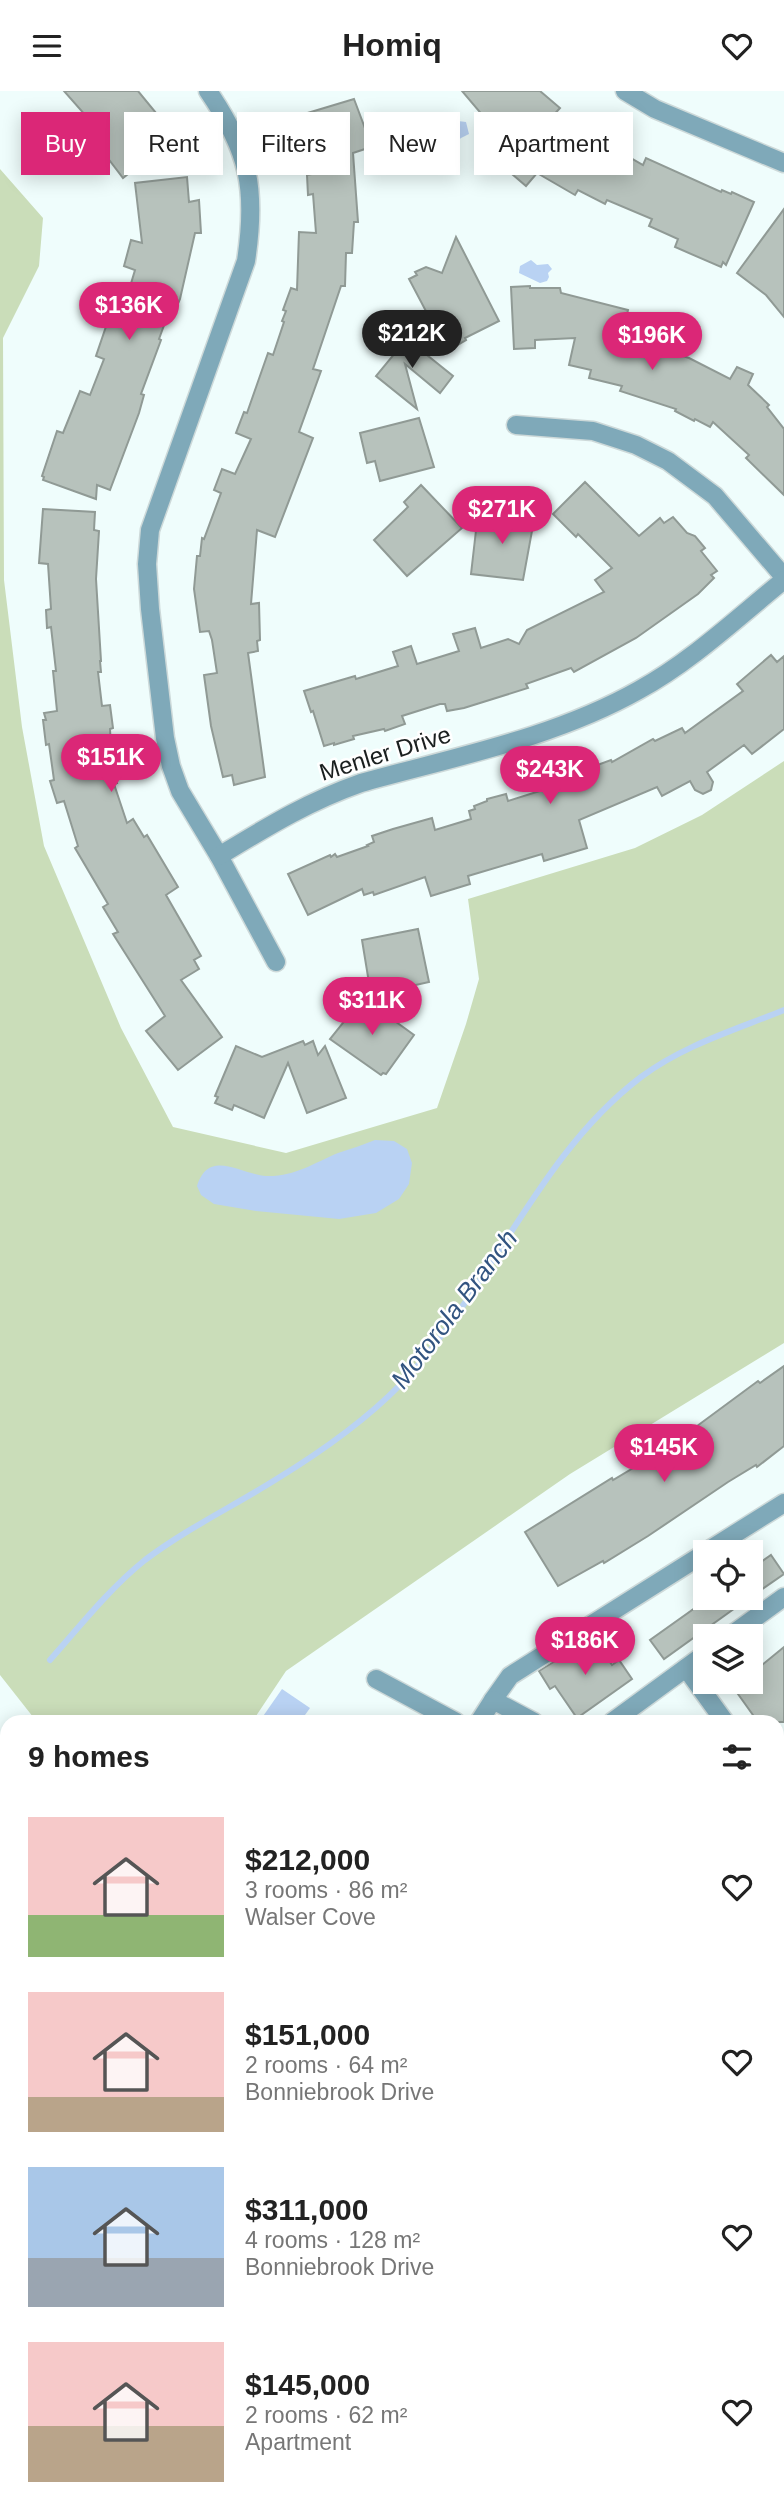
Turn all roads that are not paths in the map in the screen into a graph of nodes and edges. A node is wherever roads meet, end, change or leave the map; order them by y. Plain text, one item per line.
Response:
1 (208, 91) edge
2 (625, 91) edge
3 (784, 163) edge
4 (516, 425) dead end
5 (784, 579) edge
6 (219, 856) junction
7 (276, 962) dead end
8 (784, 1503) edge
9 (725, 1540) edge
10 (693, 1560) edge
11 (784, 1597) edge
12 (747, 1624) edge
13 (693, 1663) edge
14 (686, 1668) junction
15 (376, 1679) dead end
16 (493, 1700) junction
17 (443, 1715) edge
18 (483, 1715) edge
19 (521, 1715) edge
20 (622, 1715) edge
21 (720, 1715) edge

1 - 6 street
2 - 3 street
4 - 5 street
5 - 6 street, Menler Drive
6 - 7 street
8 - 9 street
10 - 16 street
11 - 12 street
13 - 14 street
14 - 20 street
14 - 21 street
15 - 17 street
16 - 18 street
16 - 19 street

